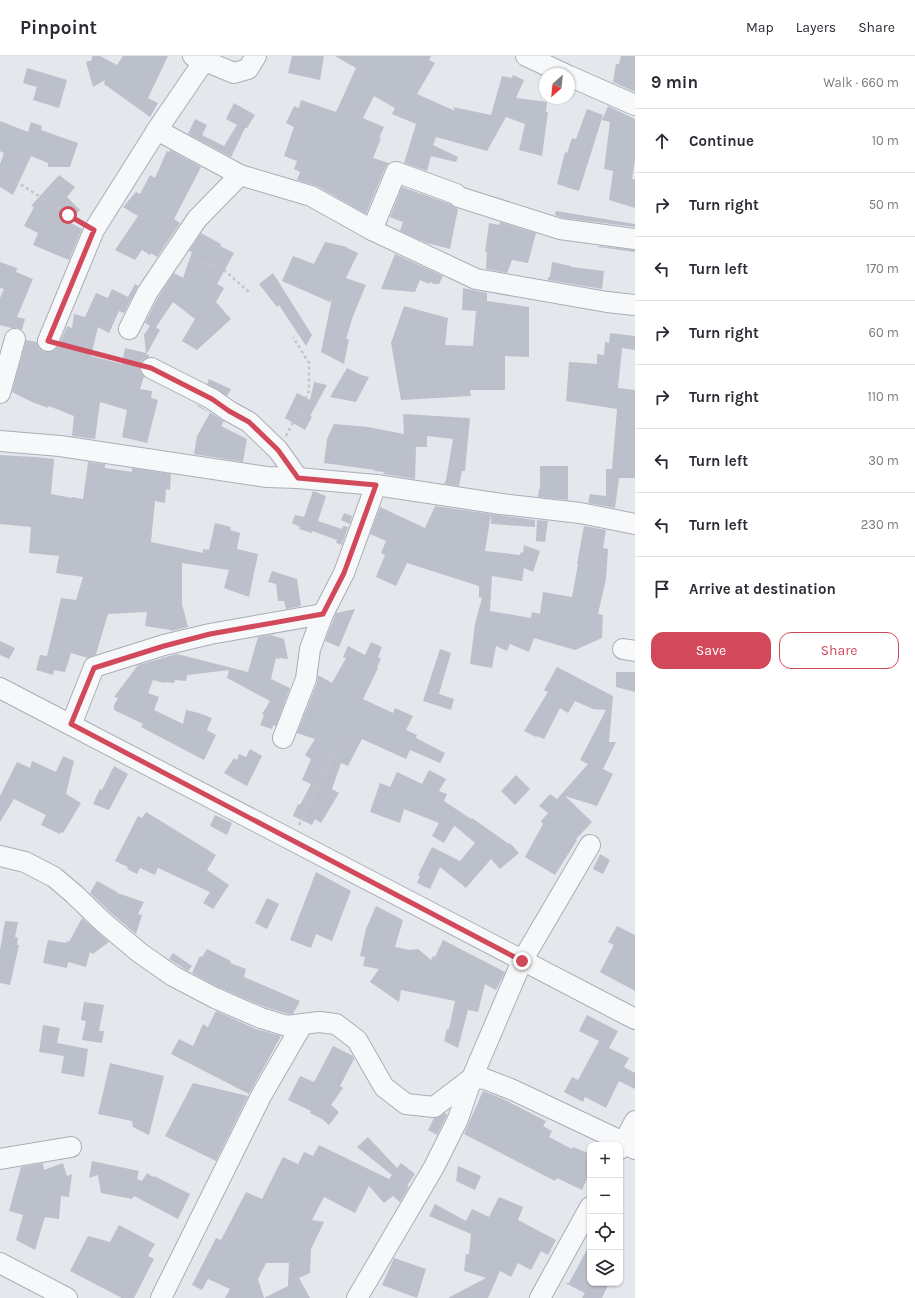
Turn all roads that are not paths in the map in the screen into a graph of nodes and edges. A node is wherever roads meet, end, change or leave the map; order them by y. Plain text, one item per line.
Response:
1 (256, 56) edge
2 (526, 56) edge
3 (198, 59) edge
4 (552, 68) edge
5 (575, 79) edge
6 (635, 105) edge
7 (157, 130) junction
8 (240, 175) junction
9 (372, 230) junction
10 (635, 239) edge
11 (635, 305) edge
12 (129, 329) dead end
13 (15, 338) dead end
14 (48, 341) road end
15 (151, 368) road end
16 (0, 393) edge
17 (0, 441) edge
18 (298, 478) junction
19 (376, 485) junction
20 (635, 524) edge
21 (323, 614) junction
22 (0, 688) edge
23 (71, 724) junction
24 (284, 738) dead end
25 (590, 845) dead end
26 (0, 856) edge
27 (522, 961) junction
28 (635, 1019) edge
29 (302, 1025) junction
30 (472, 1078) junction
31 (635, 1121) edge
32 (71, 1147) dead end
33 (626, 1147) edge
34 (0, 1159) edge
35 (587, 1212) edge
36 (0, 1263) edge
37 (67, 1298) edge
38 (161, 1298) edge
39 (357, 1298) edge
40 (540, 1298) edge

1 - 3 street
2 - 4 street
3 - 7 street
5 - 6 street
7 - 8 street
7 - 14 street
8 - 9 street
8 - 12 street
9 - 10 street
9 - 11 street
13 - 16 street
15 - 18 street
17 - 18 street
18 - 19 street
19 - 20 street
19 - 21 street
21 - 23 street
21 - 24 street
22 - 23 street
23 - 27 street
25 - 27 street
26 - 29 street
27 - 28 street
27 - 30 street
29 - 30 street
29 - 38 street
30 - 33 street
30 - 39 street
31 - 33 street
32 - 34 street
35 - 40 street
36 - 37 street

